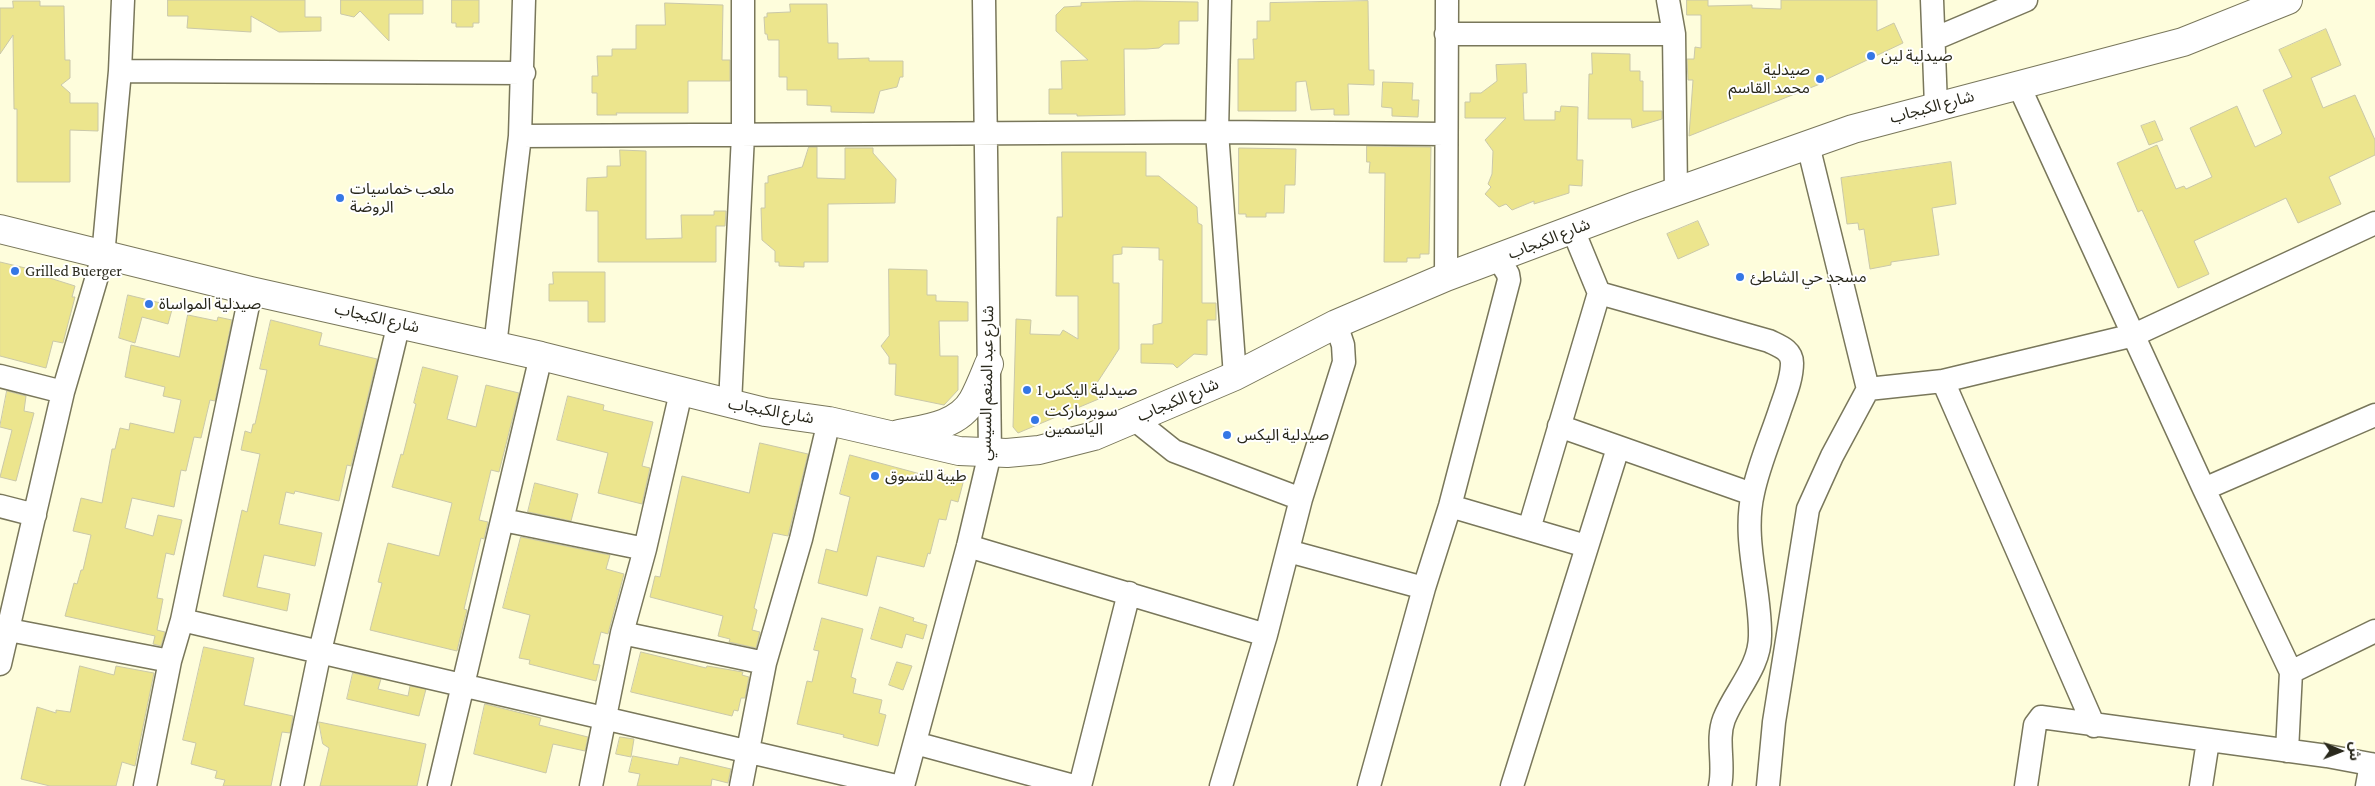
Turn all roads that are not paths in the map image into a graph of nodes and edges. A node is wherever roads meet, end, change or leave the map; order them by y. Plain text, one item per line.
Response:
1 (122, 0) edge
2 (524, 0) edge
3 (743, 0) edge
4 (984, 0) edge
5 (1220, 0) edge
6 (1447, 0) edge
7 (1668, 0) edge
8 (1932, 0) edge
9 (2026, 0) edge
10 (2288, 0) edge
11 (1446, 34) junction
12 (1674, 34) junction
13 (1934, 39) junction
14 (120, 71) junction
15 (524, 73) junction
16 (2018, 84) junction
17 (1936, 106) junction
18 (1217, 132) junction
19 (987, 134) junction
20 (1445, 134) junction
21 (743, 135) junction
22 (520, 136) junction
23 (1808, 145) junction
24 (1676, 192) junction
25 (2375, 223) edge
26 (0, 229) edge
27 (1573, 230) junction
28 (103, 256) junction
29 (1498, 258) junction
30 (1446, 277) junction
31 (251, 291) junction
32 (1599, 293) junction
33 (399, 323) junction
34 (1336, 324) junction
35 (2134, 335) junction
36 (495, 346) junction
37 (541, 356) junction
38 (989, 364) junction
39 (0, 376) edge
40 (1236, 376) junction
41 (1943, 381) junction
42 (1868, 389) junction
43 (63, 392) junction
44 (681, 392) junction
45 (730, 404) junction
46 (2375, 414) edge
47 (1134, 419) junction
48 (829, 421) junction
49 (1559, 426) junction
50 (893, 436) junction
51 (1618, 448) junction
52 (990, 453) junction
53 (2204, 489) junction
54 (1752, 494) junction
55 (1301, 499) junction
56 (0, 506) edge
57 (1450, 506) junction
58 (35, 515) junction
59 (502, 520) junction
60 (1529, 529) junction
61 (968, 546) junction
62 (1586, 546) junction
63 (645, 549) junction
64 (1288, 551) junction
65 (1424, 588) junction
66 (1129, 593) junction
67 (182, 620) junction
68 (9, 630) junction
69 (2375, 631) edge
70 (622, 633) junction
71 (1266, 635) junction
72 (320, 651) junction
73 (170, 661) junction
74 (765, 663) junction
75 (0, 664) edge
76 (2291, 672) junction
77 (461, 685) junction
78 (606, 716) junction
79 (2094, 726) junction
80 (2208, 741) junction
81 (915, 744) junction
82 (748, 751) junction
83 (2287, 751) junction
84 (2371, 772) edge
85 (145, 786) edge
86 (292, 786) edge
87 (438, 786) edge
88 (591, 786) edge
89 (740, 786) edge
90 (896, 786) edge
91 (903, 786) edge
92 (1074, 786) edge
93 (1080, 786) edge
94 (1222, 786) edge
95 (1369, 786) edge
96 (1512, 786) edge
97 (1720, 786) edge
98 (1768, 786) edge
99 (2026, 786) edge
100 (2201, 786) edge

1 - 14 street
2 - 15 street
3 - 21 street
4 - 19 street, شارع عبد المنعم السيسي
5 - 18 street
6 - 11 street
7 - 12 street
8 - 13 street
9 - 13 street
10 - 16 main road, شارع الكبجاب
11 - 12 street
11 - 20 street
12 - 24 street
13 - 17 street
14 - 15 street
14 - 28 street
15 - 22 street
16 - 17 main road, شارع الكبجاب
16 - 35 street
17 - 23 main road, شارع الكبجاب
18 - 19 street
18 - 20 street
18 - 40 street
19 - 21 street
19 - 38 street, شارع عبد المنعم السيسي
20 - 30 street
21 - 22 street
21 - 45 street
22 - 36 street
23 - 24 main road, شارع الكبجاب
23 - 42 street
24 - 27 main road, شارع الكبجاب
25 - 35 street
26 - 28 main road, شارع الكبجاب
27 - 29 main road, شارع الكبجاب
27 - 32 street
28 - 31 main road, شارع الكبجاب
28 - 43 street
29 - 30 main road, شارع الكبجاب
29 - 57 street
30 - 34 main road, شارع الكبجاب
31 - 33 main road, شارع الكبجاب
31 - 67 street
32 - 49 street
32 - 54 street
33 - 36 main road, شارع الكبجاب
33 - 72 street
34 - 40 main road, شارع الكبجاب
34 - 55 street
35 - 41 street
35 - 53 street
36 - 37 main road, شارع الكبجاب
37 - 44 main road, شارع الكبجاب
37 - 59 street
38 - 50 main road
38 - 52 street, شارع عبد المنعم السيسي
39 - 43 street
40 - 47 main road, شارع الكبجاب
41 - 42 street
41 - 79 street
42 - 98 street
43 - 58 street
44 - 45 main road, شارع الكبجاب
44 - 63 street
45 - 48 main road, شارع الكبجاب
46 - 53 street
47 - 52 main road, شارع الكبجاب
47 - 55 street
48 - 50 main road, شارع الكبجاب
48 - 74 street
49 - 51 street
49 - 60 street
50 - 52 main road, شارع الكبجاب
51 - 54 street
51 - 62 street
52 - 61 street, شارع عبد المنعم السيسي
53 - 76 street
54 - 97 street
55 - 64 street
56 - 58 street
57 - 60 street
57 - 65 street
58 - 68 street
59 - 63 street
59 - 77 street
60 - 62 street
61 - 66 street
61 - 81 street, شارع عبد المنعم السيسي
62 - 96 street
63 - 70 street
64 - 65 street
64 - 71 street
65 - 95 street
66 - 71 street
66 - 93 street
67 - 72 street
67 - 73 street
68 - 73 street
68 - 75 street
69 - 76 street
70 - 74 street
70 - 78 street
71 - 94 street
72 - 77 street
72 - 86 street
73 - 85 street
74 - 82 street
76 - 83 street
77 - 78 street
77 - 87 street
78 - 82 street
78 - 88 street
79 - 80 street
79 - 99 street
80 - 83 street
80 - 100 street
81 - 91 street, شارع عبد المنعم السيسي
81 - 92 street
82 - 89 street
82 - 90 street
83 - 84 street

